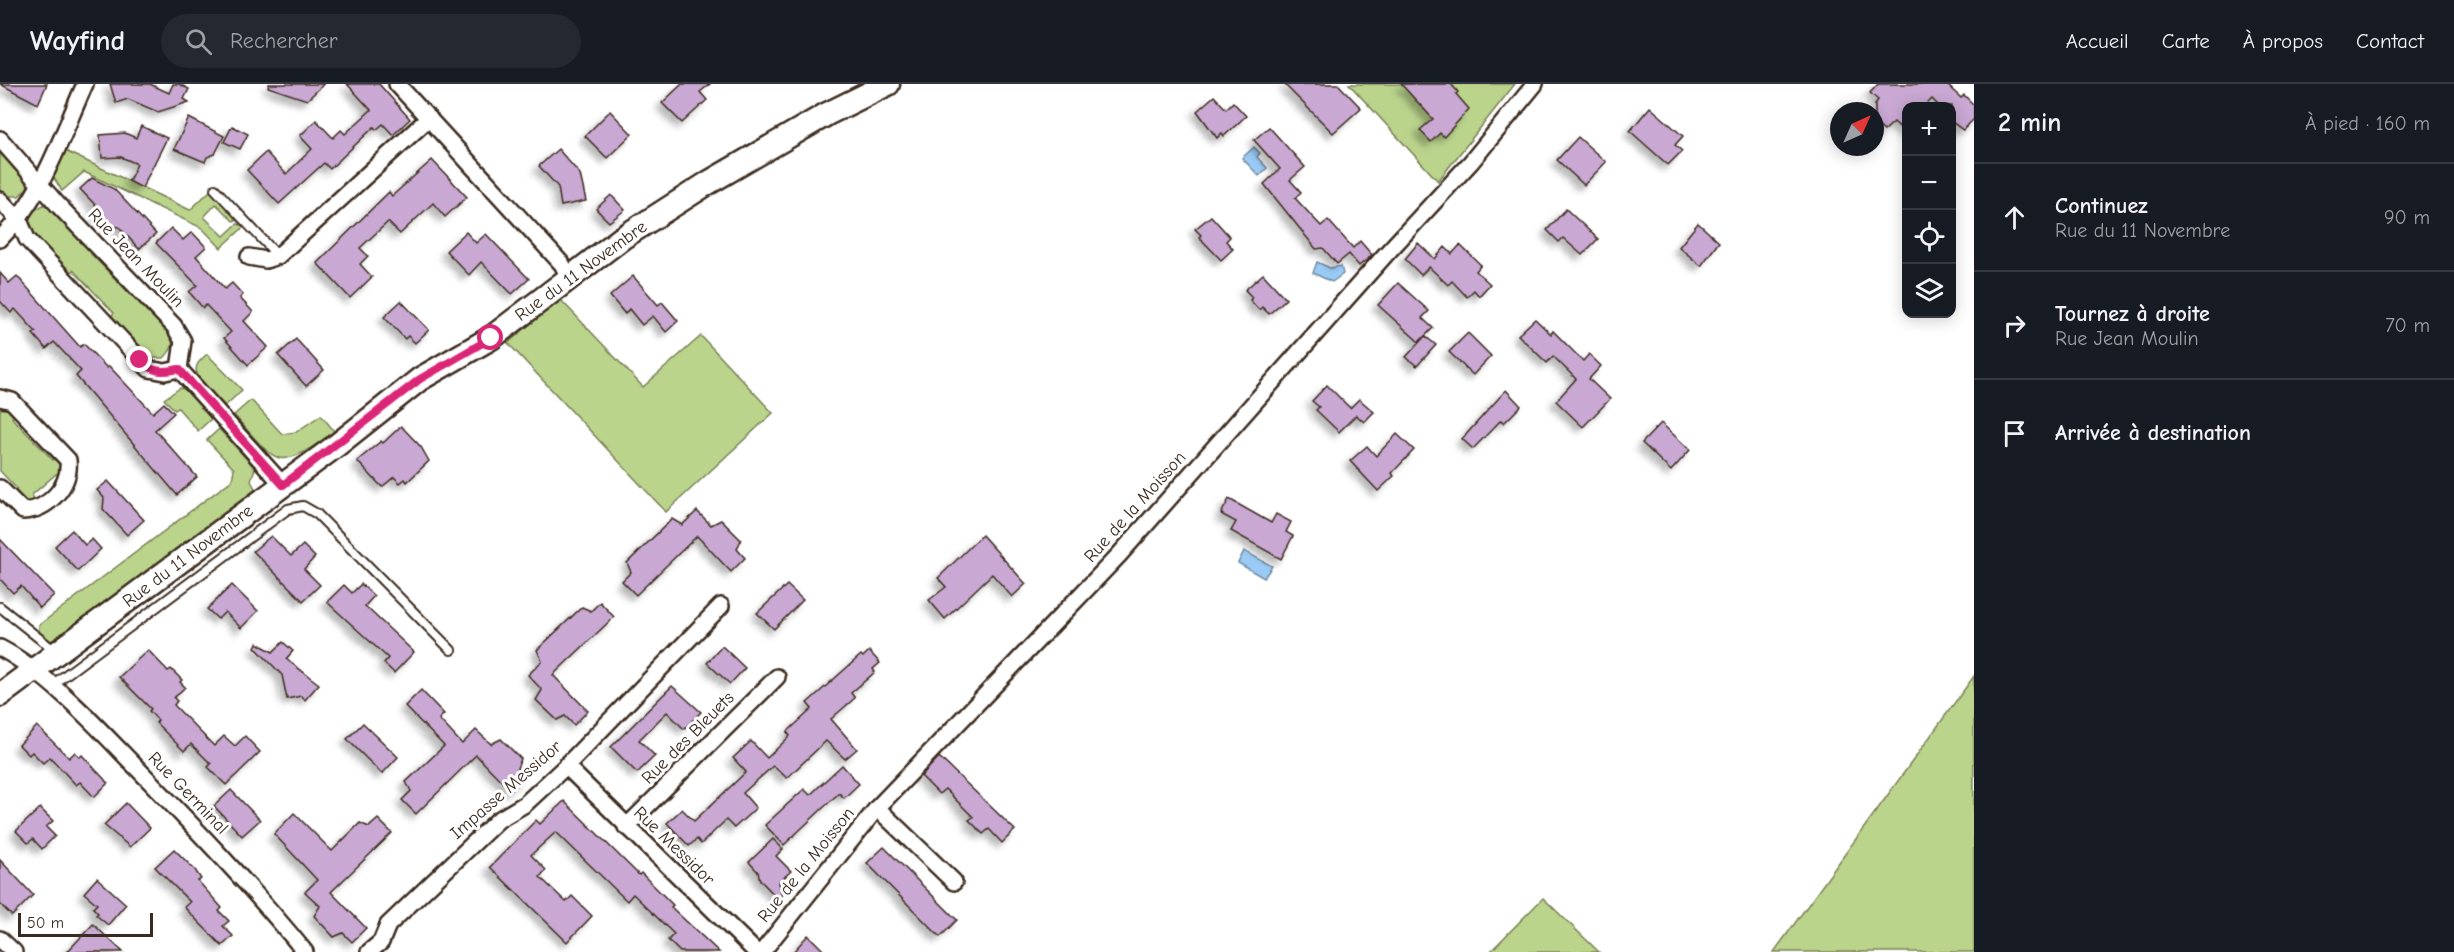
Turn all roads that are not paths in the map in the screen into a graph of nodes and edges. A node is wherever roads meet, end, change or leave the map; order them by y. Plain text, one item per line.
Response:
1 (85, 84) edge
2 (398, 84) edge
3 (888, 84) edge
4 (1535, 84) edge
5 (429, 118) junction
6 (0, 139) edge
7 (40, 182) junction
8 (215, 189) dead end
9 (0, 200) edge
10 (19, 220) junction
11 (0, 239) edge
12 (278, 256) junction
13 (249, 257) dead end
14 (569, 277) junction
15 (179, 369) junction
16 (0, 398) edge
17 (283, 485) junction
18 (0, 488) edge
19 (721, 606) dead end
20 (0, 607) edge
21 (0, 648) edge
22 (450, 650) dead end
23 (57, 653) junction
24 (33, 671) junction
25 (777, 677) dead end
26 (52, 685) junction
27 (0, 695) edge
28 (567, 766) junction
29 (877, 808) junction
30 (626, 827) junction
31 (954, 882) dead end
32 (0, 939) edge
33 (14, 952) edge
34 (305, 952) edge
35 (369, 952) edge
36 (756, 952) edge
37 (762, 952) edge

1 - 7 street
2 - 5 street
3 - 14 street, Rue du 11 Novembre
4 - 29 street, Rue de la Moisson
5 - 12 street
5 - 14 street
6 - 7 street, Rue Jean Moulin
7 - 10 street
7 - 15 street, Rue Jean Moulin
8 - 12 lane
9 - 10 street
10 - 11 street
10 - 15 street
12 - 13 street
14 - 17 street, Rue du 11 Novembre
15 - 17 street
16 - 18 street
17 - 23 street, Rue du 11 Novembre
19 - 28 street, Impasse Messidor
20 - 23 lane
21 - 24 street, Rue Germinal
22 - 26 lane, Rue du 11 Novembre
23 - 24 street, Rue du 11 Novembre
24 - 26 street, Rue Germinal
24 - 27 street, Rue du 11 Novembre
25 - 30 street, Rue des Bleuets
26 - 34 street, Rue Germinal
28 - 30 street, Rue Messidor
28 - 35 street, Impasse Messidor
29 - 31 street
29 - 37 street, Rue de la Moisson
30 - 36 street, Rue Messidor
32 - 33 street

